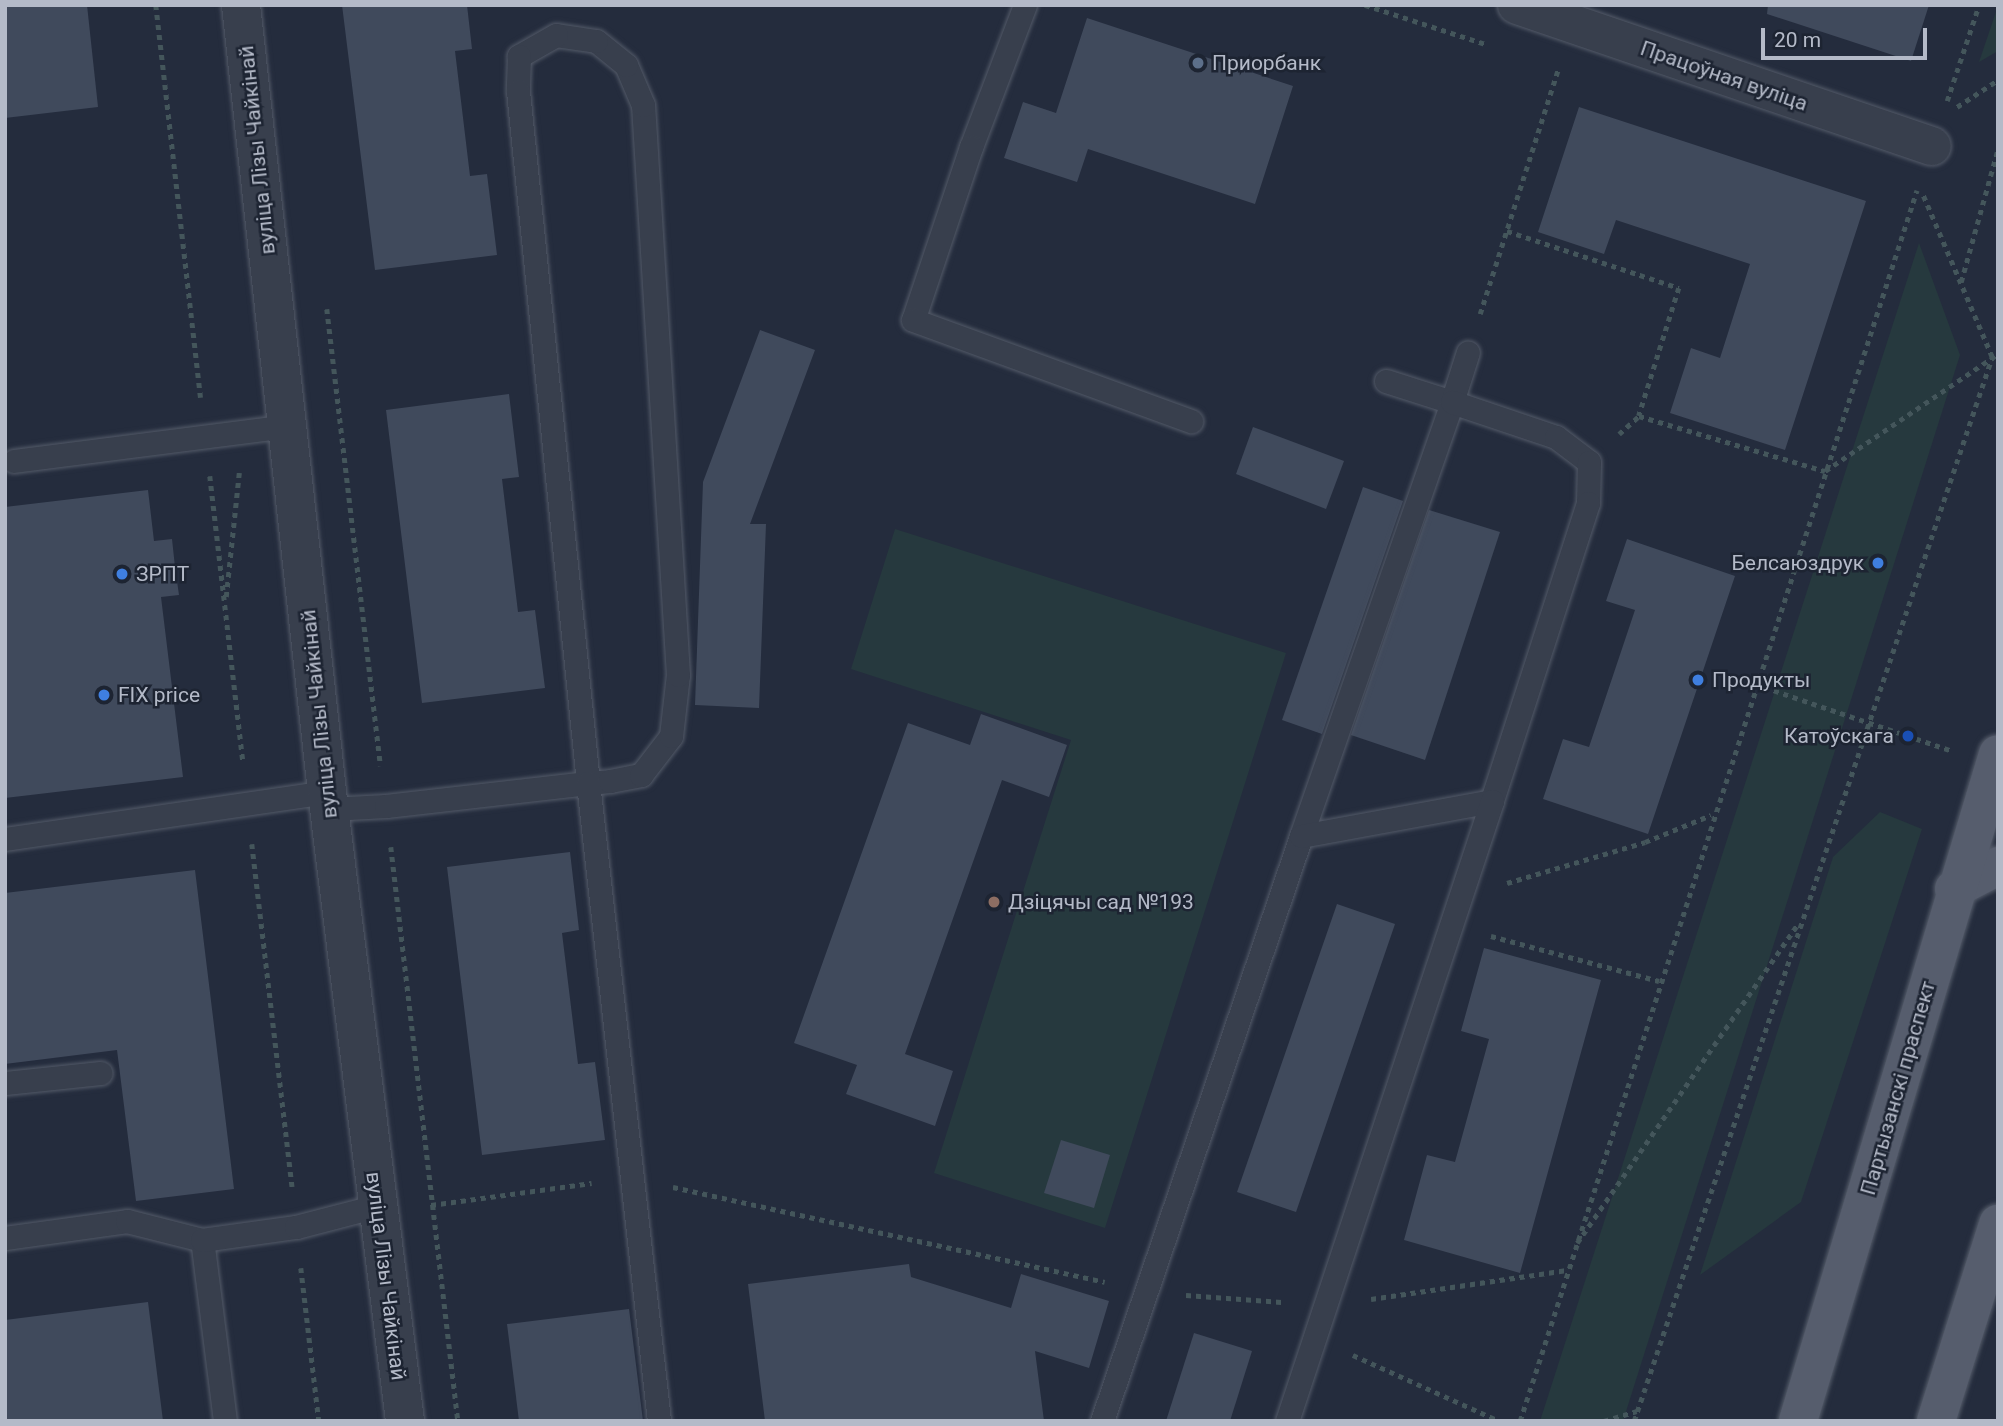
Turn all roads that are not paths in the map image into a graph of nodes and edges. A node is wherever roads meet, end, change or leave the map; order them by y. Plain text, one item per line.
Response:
1 (242, 5) edge
2 (1025, 5) edge
3 (1517, 5) edge
4 (1932, 146) dead end
5 (1468, 352) road end
6 (1386, 381) dead end
7 (1452, 402) junction
8 (1191, 421) dead end
9 (287, 426) junction
10 (15, 461) dead end
11 (1998, 754) edge
12 (588, 783) junction
13 (328, 800) junction
14 (1492, 801) junction
15 (1301, 836) junction
16 (5, 839) edge
17 (1998, 866) edge
18 (1954, 889) junction
19 (100, 1073) dead end
20 (5, 1083) edge
21 (377, 1206) junction
22 (1998, 1224) edge
23 (5, 1238) edge
24 (202, 1240) junction
25 (225, 1421) edge
26 (405, 1421) edge
27 (659, 1421) edge
28 (1102, 1421) edge
29 (1287, 1421) edge
30 (1798, 1421) edge
31 (1936, 1421) edge

1 - 9 street, вуліца Лізы Чайкінай
2 - 8 lane
3 - 4 street, Працоўная вуліца
5 - 7 lane
6 - 7 lane
7 - 14 lane
7 - 15 lane
9 - 10 lane
9 - 13 street, вуліца Лізы Чайкінай
11 - 18 main road, Партызанскі праспект
12 - 12 lane
12 - 13 lane
12 - 27 lane
13 - 16 lane
13 - 21 street, вуліца Лізы Чайкінай
14 - 15 lane
14 - 29 lane
15 - 28 lane
17 - 18 main road
18 - 30 main road, Партызанскі праспект
19 - 20 lane
21 - 24 lane
21 - 26 street, вуліца Лізы Чайкінай
22 - 31 main road
23 - 24 lane
24 - 25 lane

